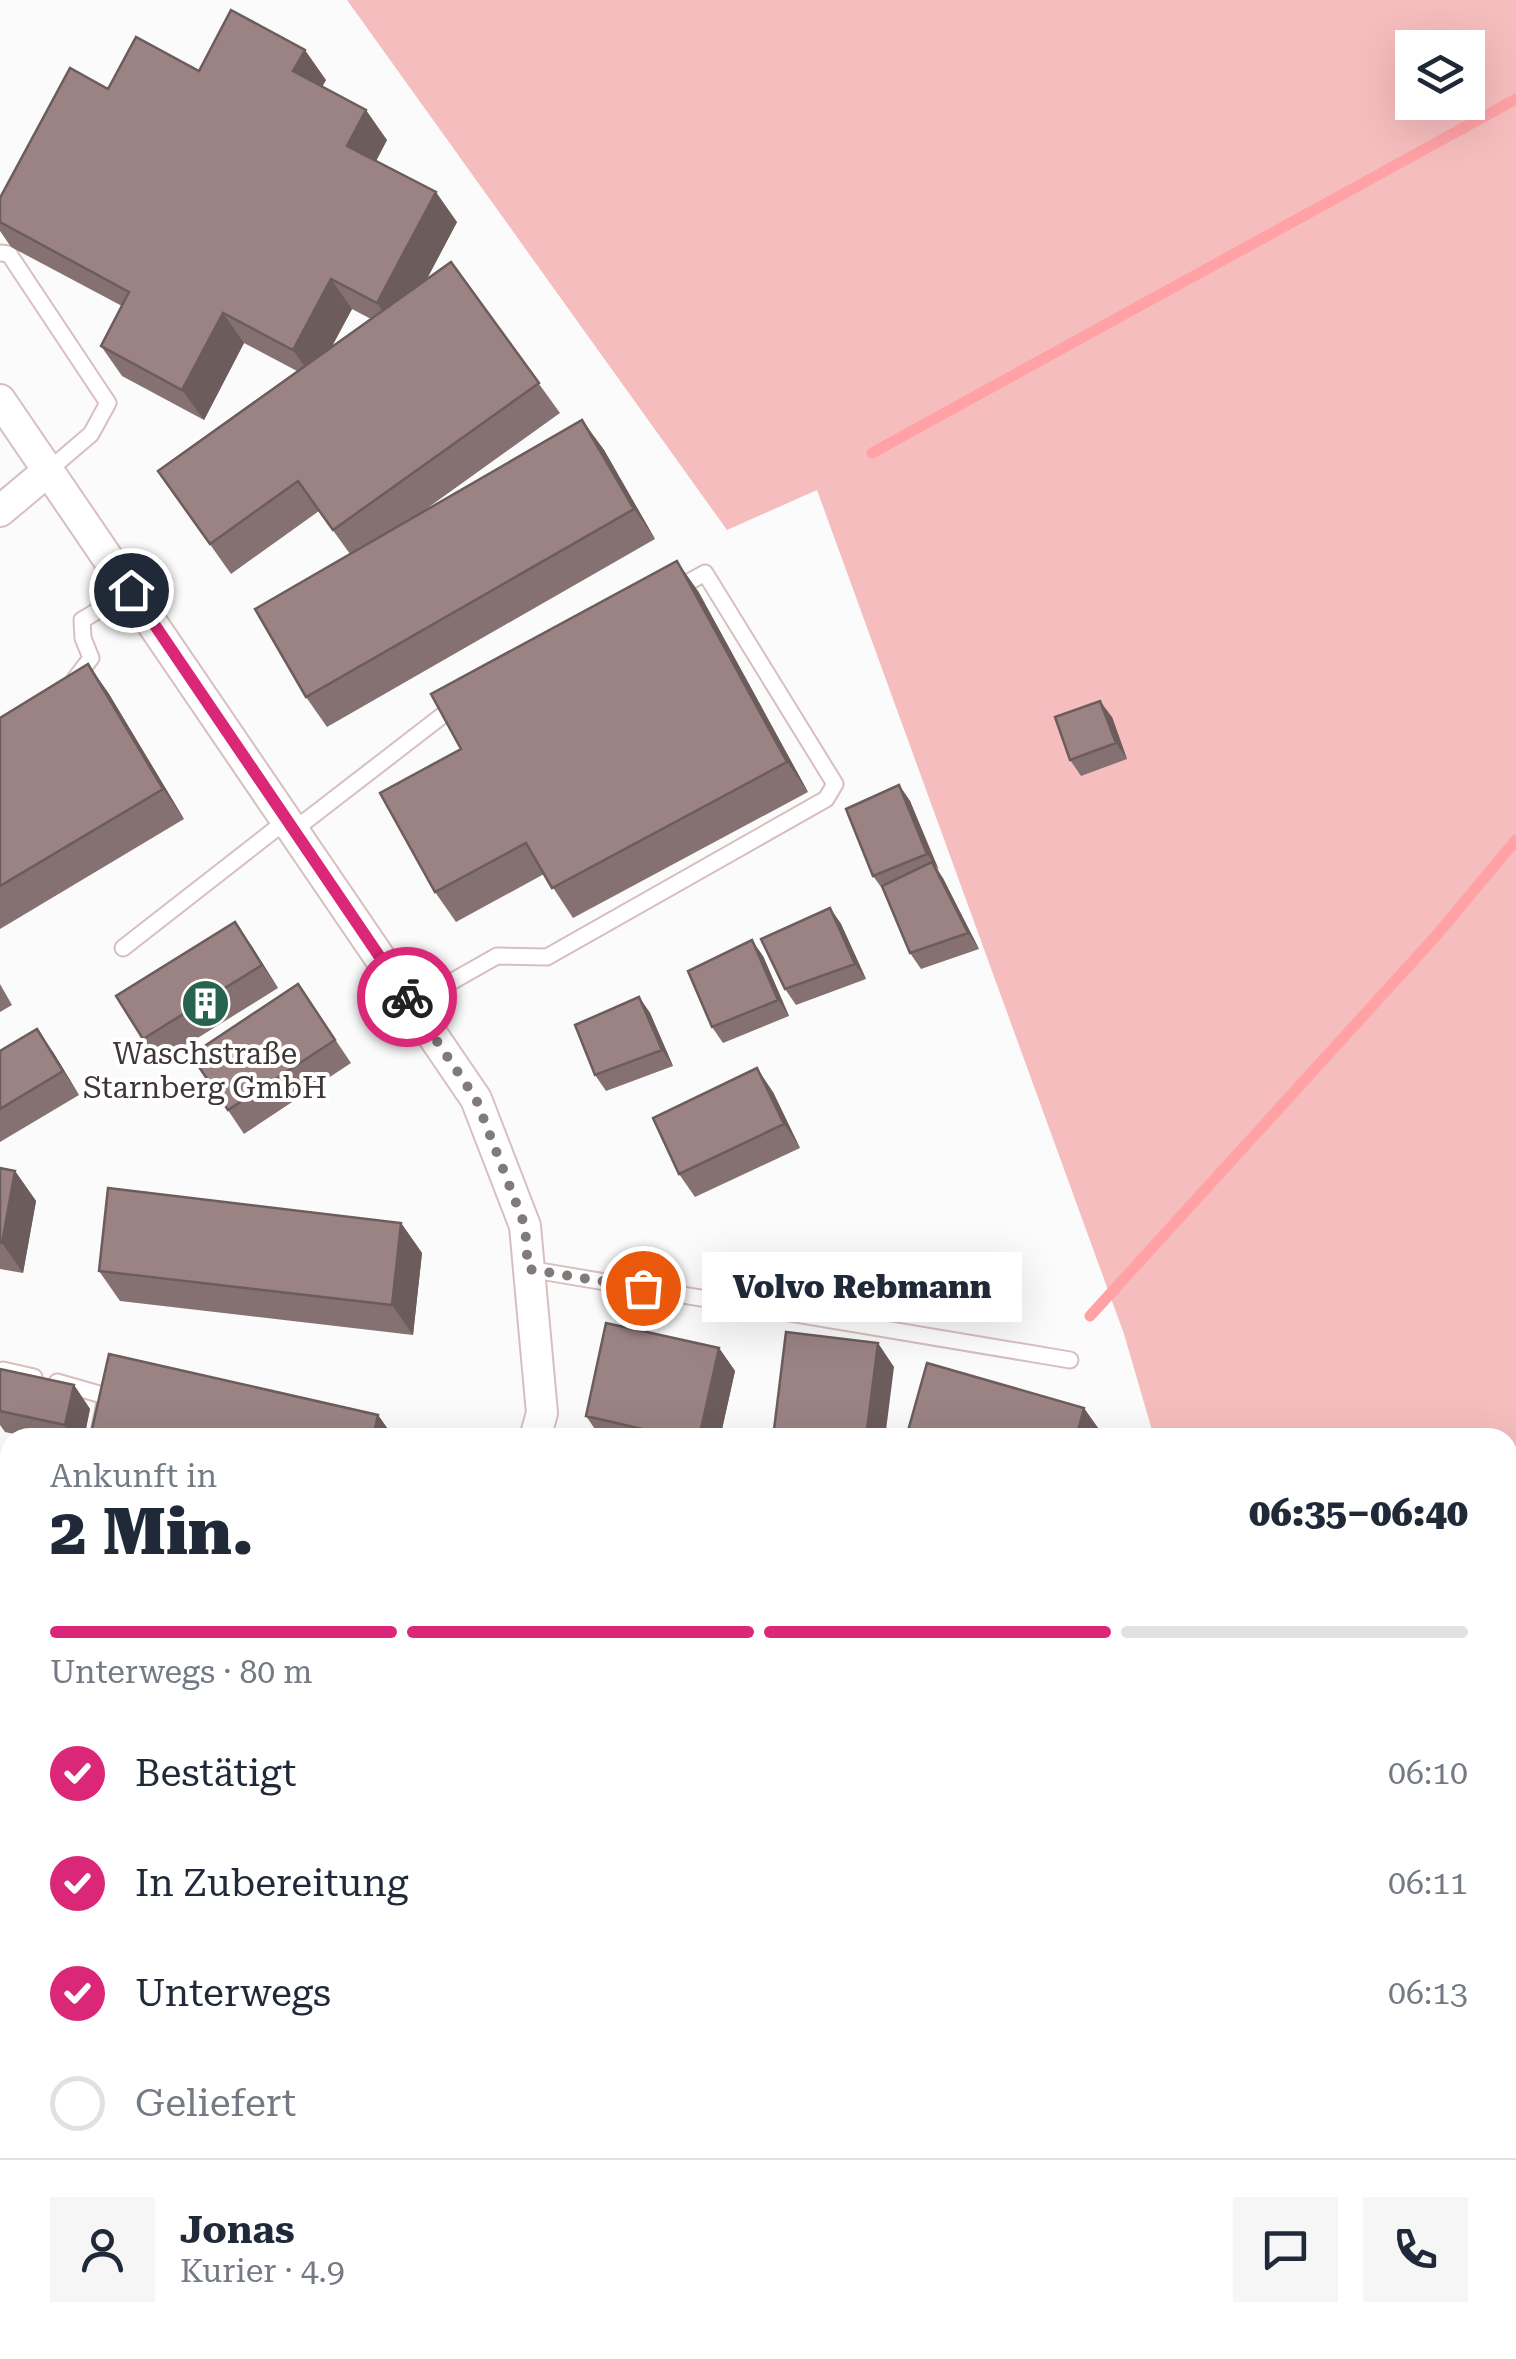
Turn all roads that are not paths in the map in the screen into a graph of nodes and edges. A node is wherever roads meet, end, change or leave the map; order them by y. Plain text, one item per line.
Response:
1 (0, 252) edge
2 (0, 400) edge
3 (49, 470) junction
4 (0, 511) edge
5 (131, 590) junction
6 (653, 601) edge
7 (62, 687) edge
8 (480, 692) edge
9 (290, 825) junction
10 (123, 948) dead end
11 (412, 1004) junction
12 (528, 1269) junction
13 (1070, 1360) dead end
14 (0, 1384) edge
15 (100, 1428) edge
16 (538, 1428) edge

1 - 3 lane
2 - 3 street
3 - 4 street
3 - 5 street
5 - 7 lane
5 - 9 street
6 - 11 lane
8 - 9 lane
9 - 10 lane
9 - 11 street
11 - 12 street
12 - 13 lane
12 - 16 street
14 - 15 lane

